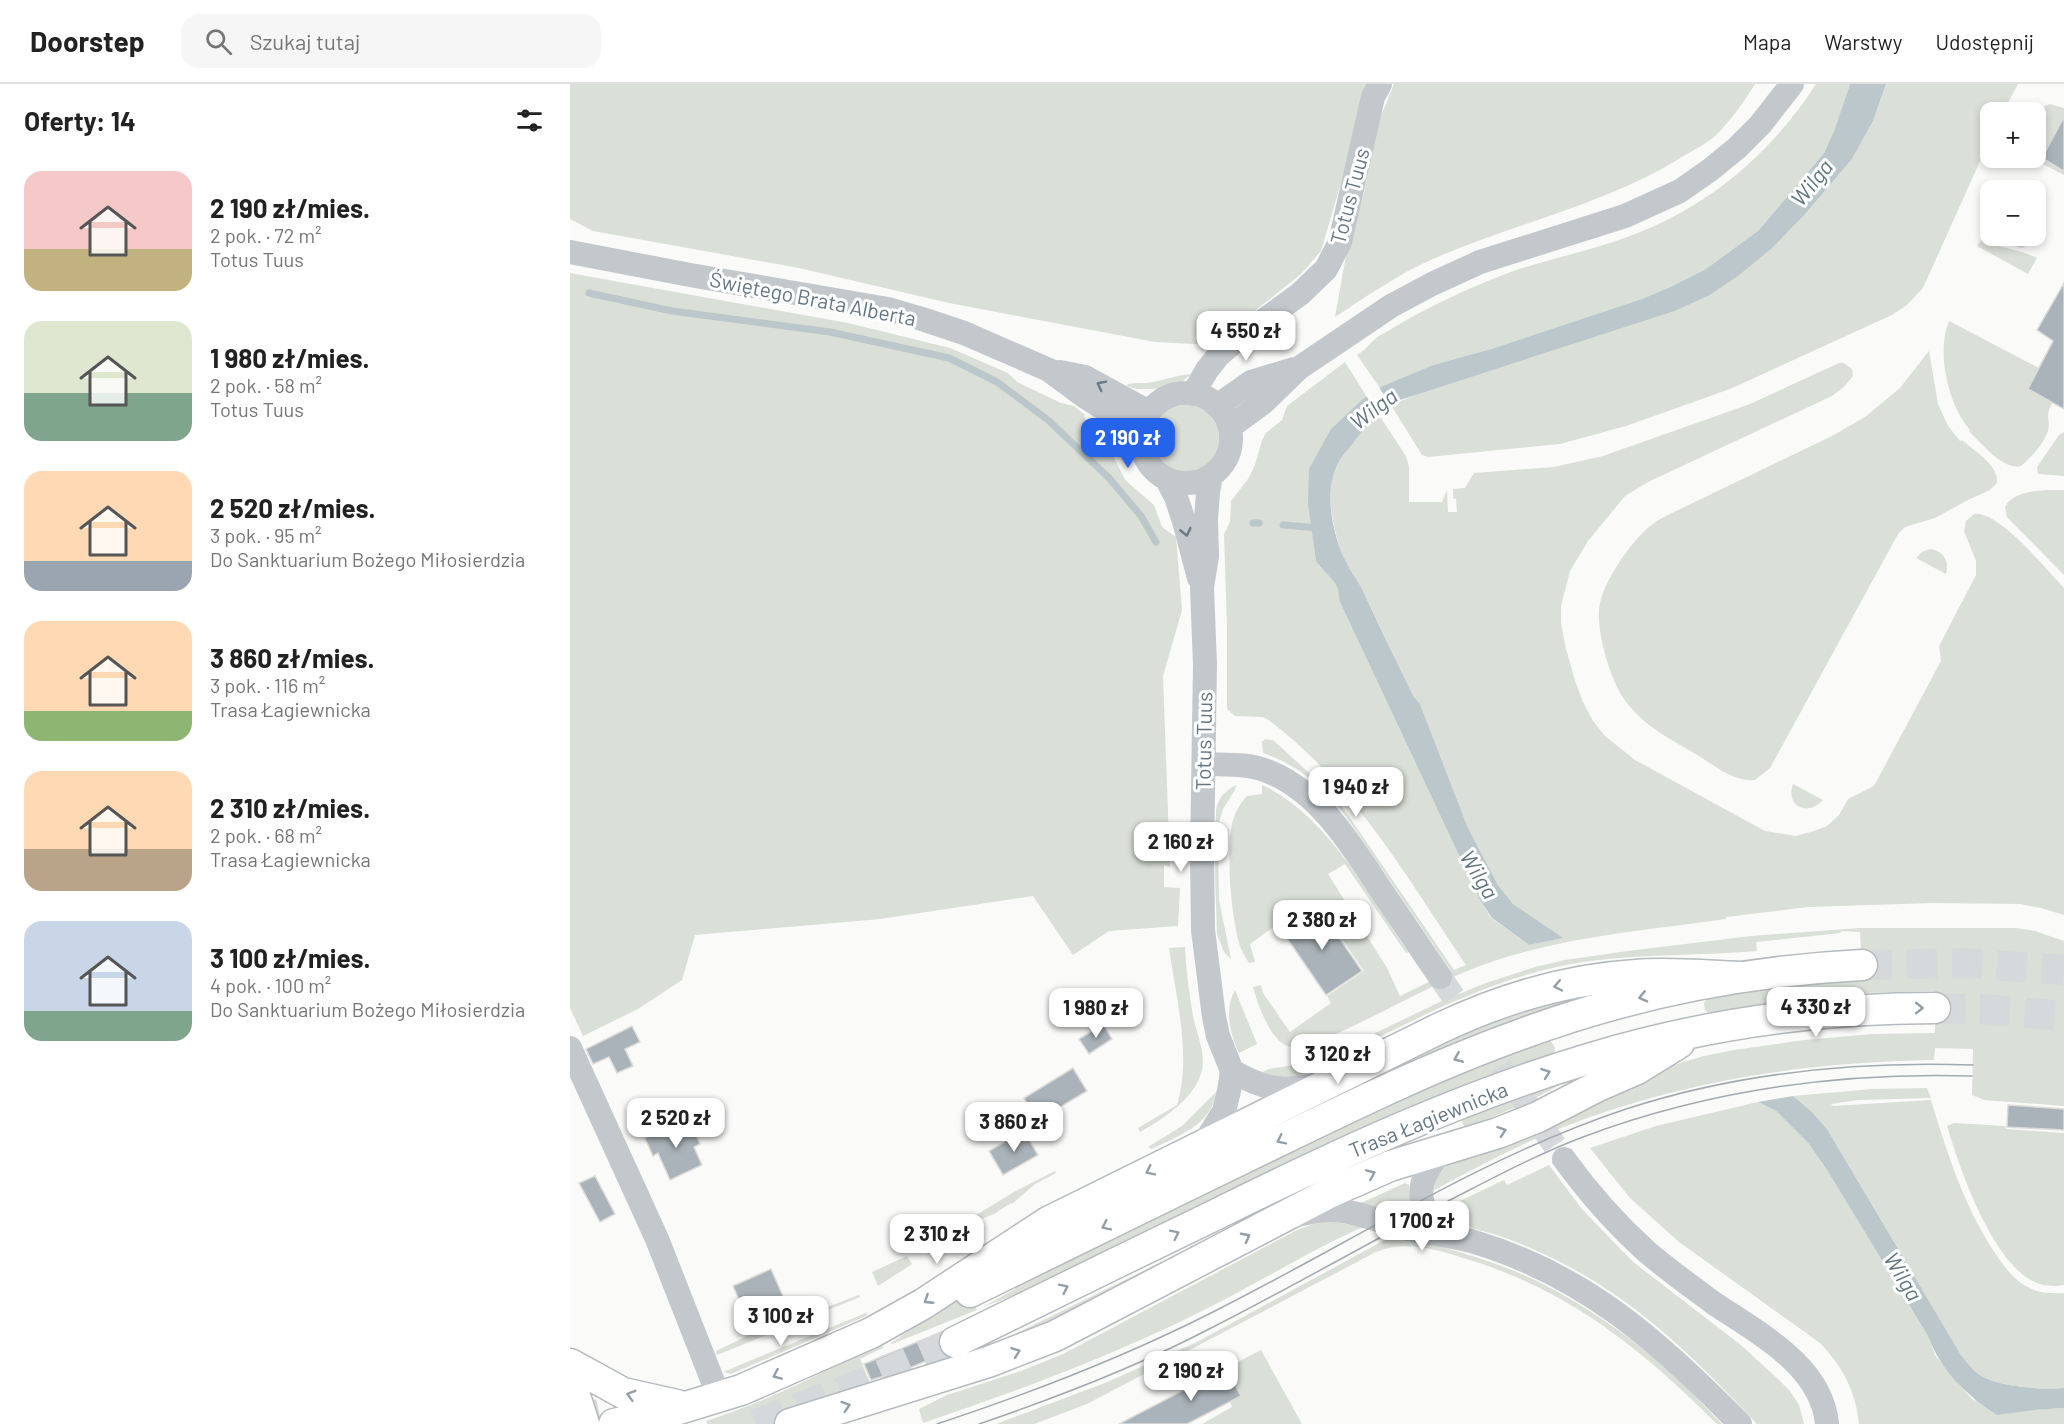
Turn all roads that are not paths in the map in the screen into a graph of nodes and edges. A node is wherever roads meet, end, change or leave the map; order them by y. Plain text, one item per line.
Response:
1 (1380, 84) edge
2 (1792, 84) edge
3 (570, 252) edge
4 (1299, 368) junction
5 (1194, 394) junction
6 (1217, 406) junction
7 (1145, 422) junction
8 (1230, 427) junction
9 (1211, 475) junction
10 (1166, 478) junction
11 (1202, 587) junction
12 (1204, 764) junction
13 (1862, 965) tunnel mouth
14 (1440, 976) tunnel mouth
15 (1741, 977) junction
16 (1935, 1008) tunnel mouth
17 (1694, 1033) junction
18 (570, 1048) edge
19 (1232, 1071) junction
20 (1334, 1081) junction
21 (1203, 1145) junction
22 (1446, 1148) junction
23 (1564, 1159) tunnel mouth
24 (1281, 1218) junction
25 (1444, 1234) junction
26 (970, 1292) dead end
27 (955, 1342) tunnel mouth
28 (570, 1364) edge
29 (570, 1380) edge
30 (719, 1397) junction
31 (689, 1406) junction
32 (584, 1424) edge
33 (614, 1424) edge
34 (790, 1424) edge
35 (1740, 1424) edge
36 (1827, 1424) edge

1 - 5 street, Totus Tuus
2 - 4 street
3 - 7 street, Świętego Brata Alberta
4 - 6 street
4 - 8 street
5 - 6 street
5 - 7 street
6 - 8 street
7 - 10 street
8 - 9 street
9 - 10 street
9 - 11 street, Totus Tuus
10 -> 11 street, Totus Tuus
11 - 12 street, Totus Tuus
12 - 14 street
12 - 19 street, Totus Tuus
13 - 15 main road, Trasa Łagiewnicka
15 -> 20 main road
15 -> 26 main road, Trasa Łagiewnicka
17 -> 16 main road, Trasa Łagiewnicka
22 -> 17 main road
27 -> 17 main road, Trasa Łagiewnicka
18 - 30 street
19 - 20 street
19 - 21 street
20 - 21 main road
21 -> 30 main road
24 -> 22 main road
22 - 25 street
23 - 36 street
24 - 25 street
34 -> 24 main road
25 - 35 street
31 -> 28 main road
29 - 32 main road
30 - 31 main road
31 - 33 main road

